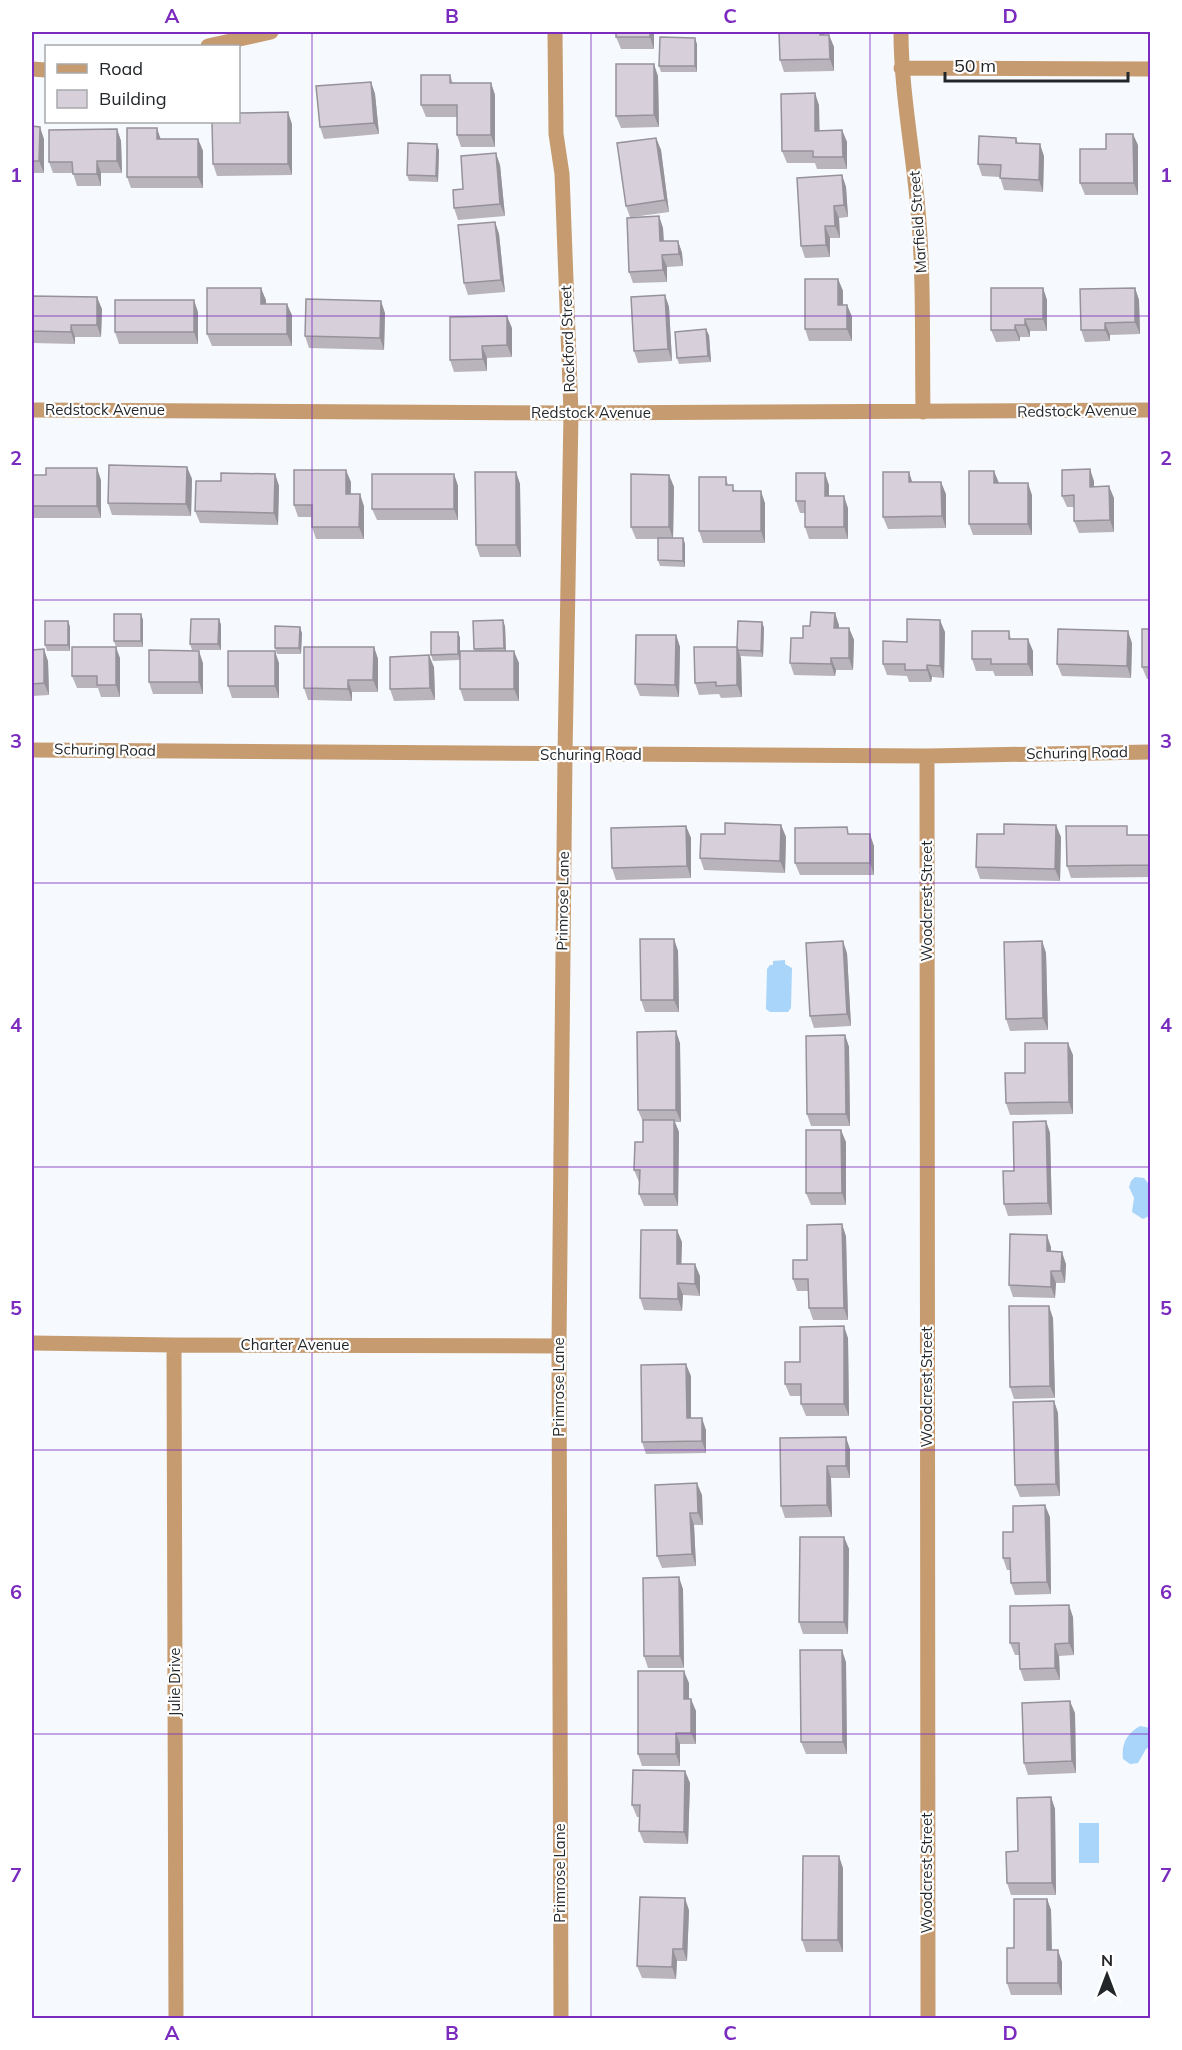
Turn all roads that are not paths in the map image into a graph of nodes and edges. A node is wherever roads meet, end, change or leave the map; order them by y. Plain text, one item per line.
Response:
1 (271, 32) edge
2 (555, 32) edge
3 (901, 32) edge
4 (212, 45) edge
5 (901, 68) junction
6 (1150, 69) edge
7 (32, 410) edge
8 (1150, 410) edge
9 (923, 412) junction
10 (571, 413) junction
11 (32, 750) edge
12 (1150, 752) edge
13 (565, 755) junction
14 (927, 756) junction
15 (32, 1342) edge
16 (174, 1345) junction
17 (559, 1346) junction
18 (176, 2019) edge
19 (561, 2019) edge
20 (928, 2019) edge

1 - 4 street
2 - 10 street, Rockford Street
3 - 5 street, Marfield Street
5 - 6 street
5 - 9 street, Marfield Street
7 - 10 street, Redstock Avenue
8 - 9 street, Redstock Avenue
9 - 10 street, Redstock Avenue
10 - 13 street, Rockford Street
11 - 13 street, Schuring Road
12 - 14 street, Schuring Road
13 - 14 street, Schuring Road
13 - 17 street, Primrose Lane
14 - 20 street, Woodcrest Street
15 - 16 street, Charter Avenue
16 - 17 street, Charter Avenue
16 - 18 street, Julie Drive
17 - 19 street, Primrose Lane

